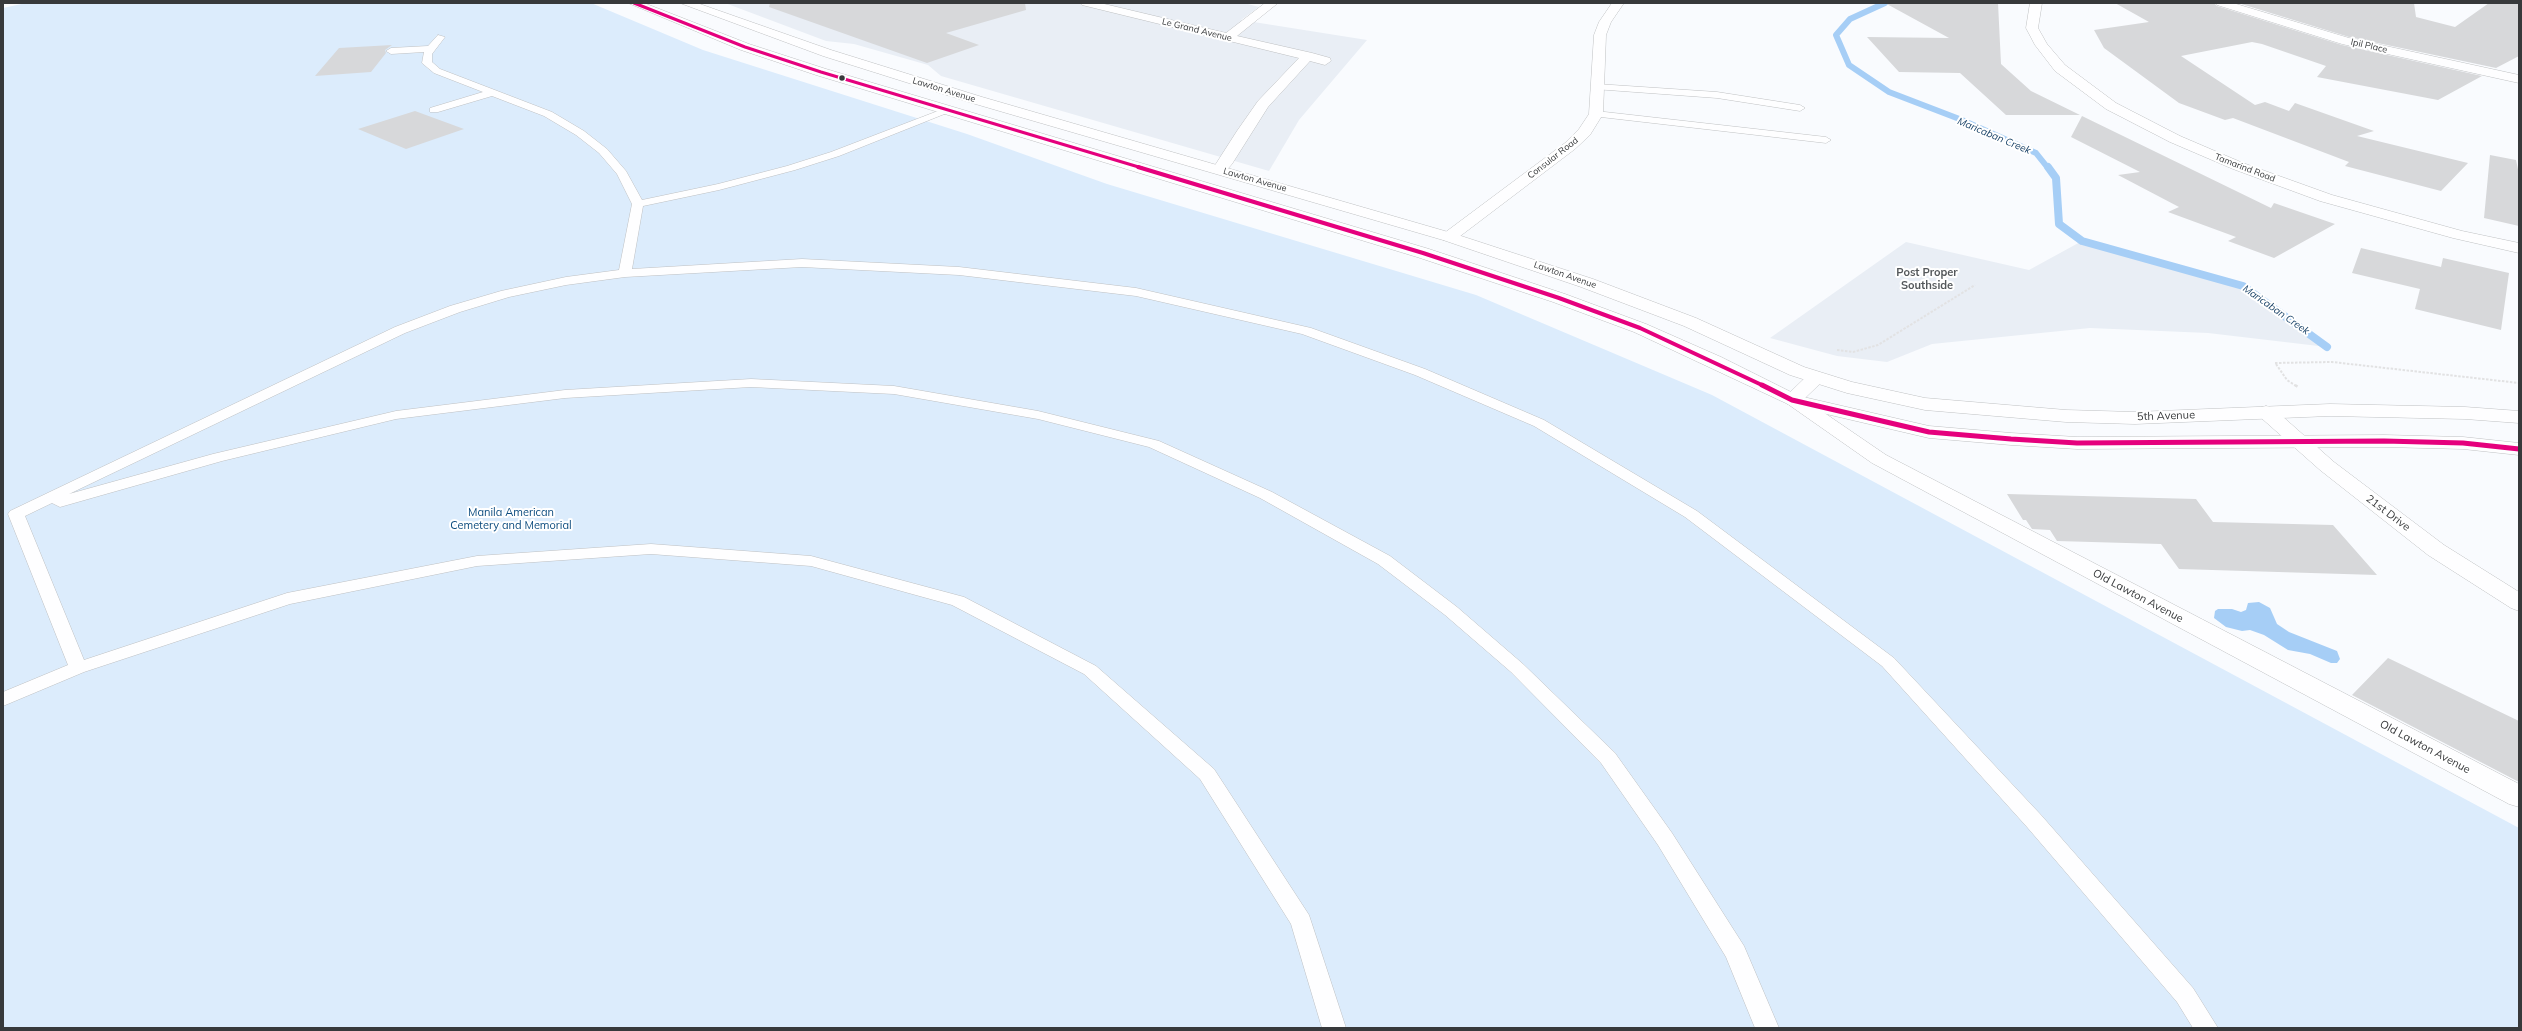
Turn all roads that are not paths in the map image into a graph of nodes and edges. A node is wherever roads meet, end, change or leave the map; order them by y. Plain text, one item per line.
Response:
1 (634, 3) edge
2 (686, 3) edge
3 (1086, 3) edge
4 (1272, 3) edge
5 (1618, 3) edge
6 (2036, 3) edge
7 (2221, 3) edge
8 (441, 37) dead end
9 (1227, 38) junction
10 (428, 49) junction
11 (391, 51) dead end
12 (1308, 56) junction
13 (1325, 61) dead end
14 (2519, 79) edge
15 (1597, 87) junction
16 (493, 92) junction
17 (1800, 108) dead end
18 (434, 110) dead end
19 (947, 111) junction
20 (1596, 114) junction
21 (1826, 140) dead end
22 (1219, 170) junction
23 (638, 204) junction
24 (1449, 237) junction
25 (2519, 248) edge
26 (625, 273) junction
27 (1816, 378) junction
28 (1792, 400) junction
29 (2266, 412) junction
30 (2519, 418) edge
31 (2298, 440) junction
32 (2519, 449) edge
33 (10, 517) edge
34 (2519, 603) edge
35 (78, 668) junction
36 (3, 699) edge
37 (2519, 797) edge
38 (1334, 1028) edge
39 (1767, 1028) edge
40 (2206, 1028) edge

1 - 19 main road, Lawton Avenue
2 - 22 main road, Lawton Avenue
3 - 9 main road, Le Grand Avenue
4 - 9 main road
5 - 15 main road, Consular Road
6 - 25 main road, Tamarind Road
7 - 14 main road, Ipil Place
8 - 10 lane
9 - 12 main road, Le Grand Avenue
10 - 11 lane
10 - 16 lane
12 - 13 main road, Le Grand Avenue
12 - 22 main road
15 - 17 lane
15 - 20 main road, Consular Road
16 - 18 lane
16 - 23 lane
19 - 23 lane
19 - 28 main road, Lawton Avenue
20 - 21 lane
20 - 24 main road, Consular Road
22 - 24 main road, Lawton Avenue
23 - 26 lane
24 - 27 main road, Lawton Avenue
26 - 33 lane
26 - 40 lane
27 - 28 main road
27 - 29 main road, 5th Avenue
28 - 31 main road
28 - 37 main road, Old Lawton Avenue
29 - 30 main road, 5th Avenue
29 - 31 main road, 21st Drive
31 - 32 main road
31 - 34 main road, 21st Drive
33 - 35 lane
33 - 39 lane
35 - 36 lane
35 - 38 lane

